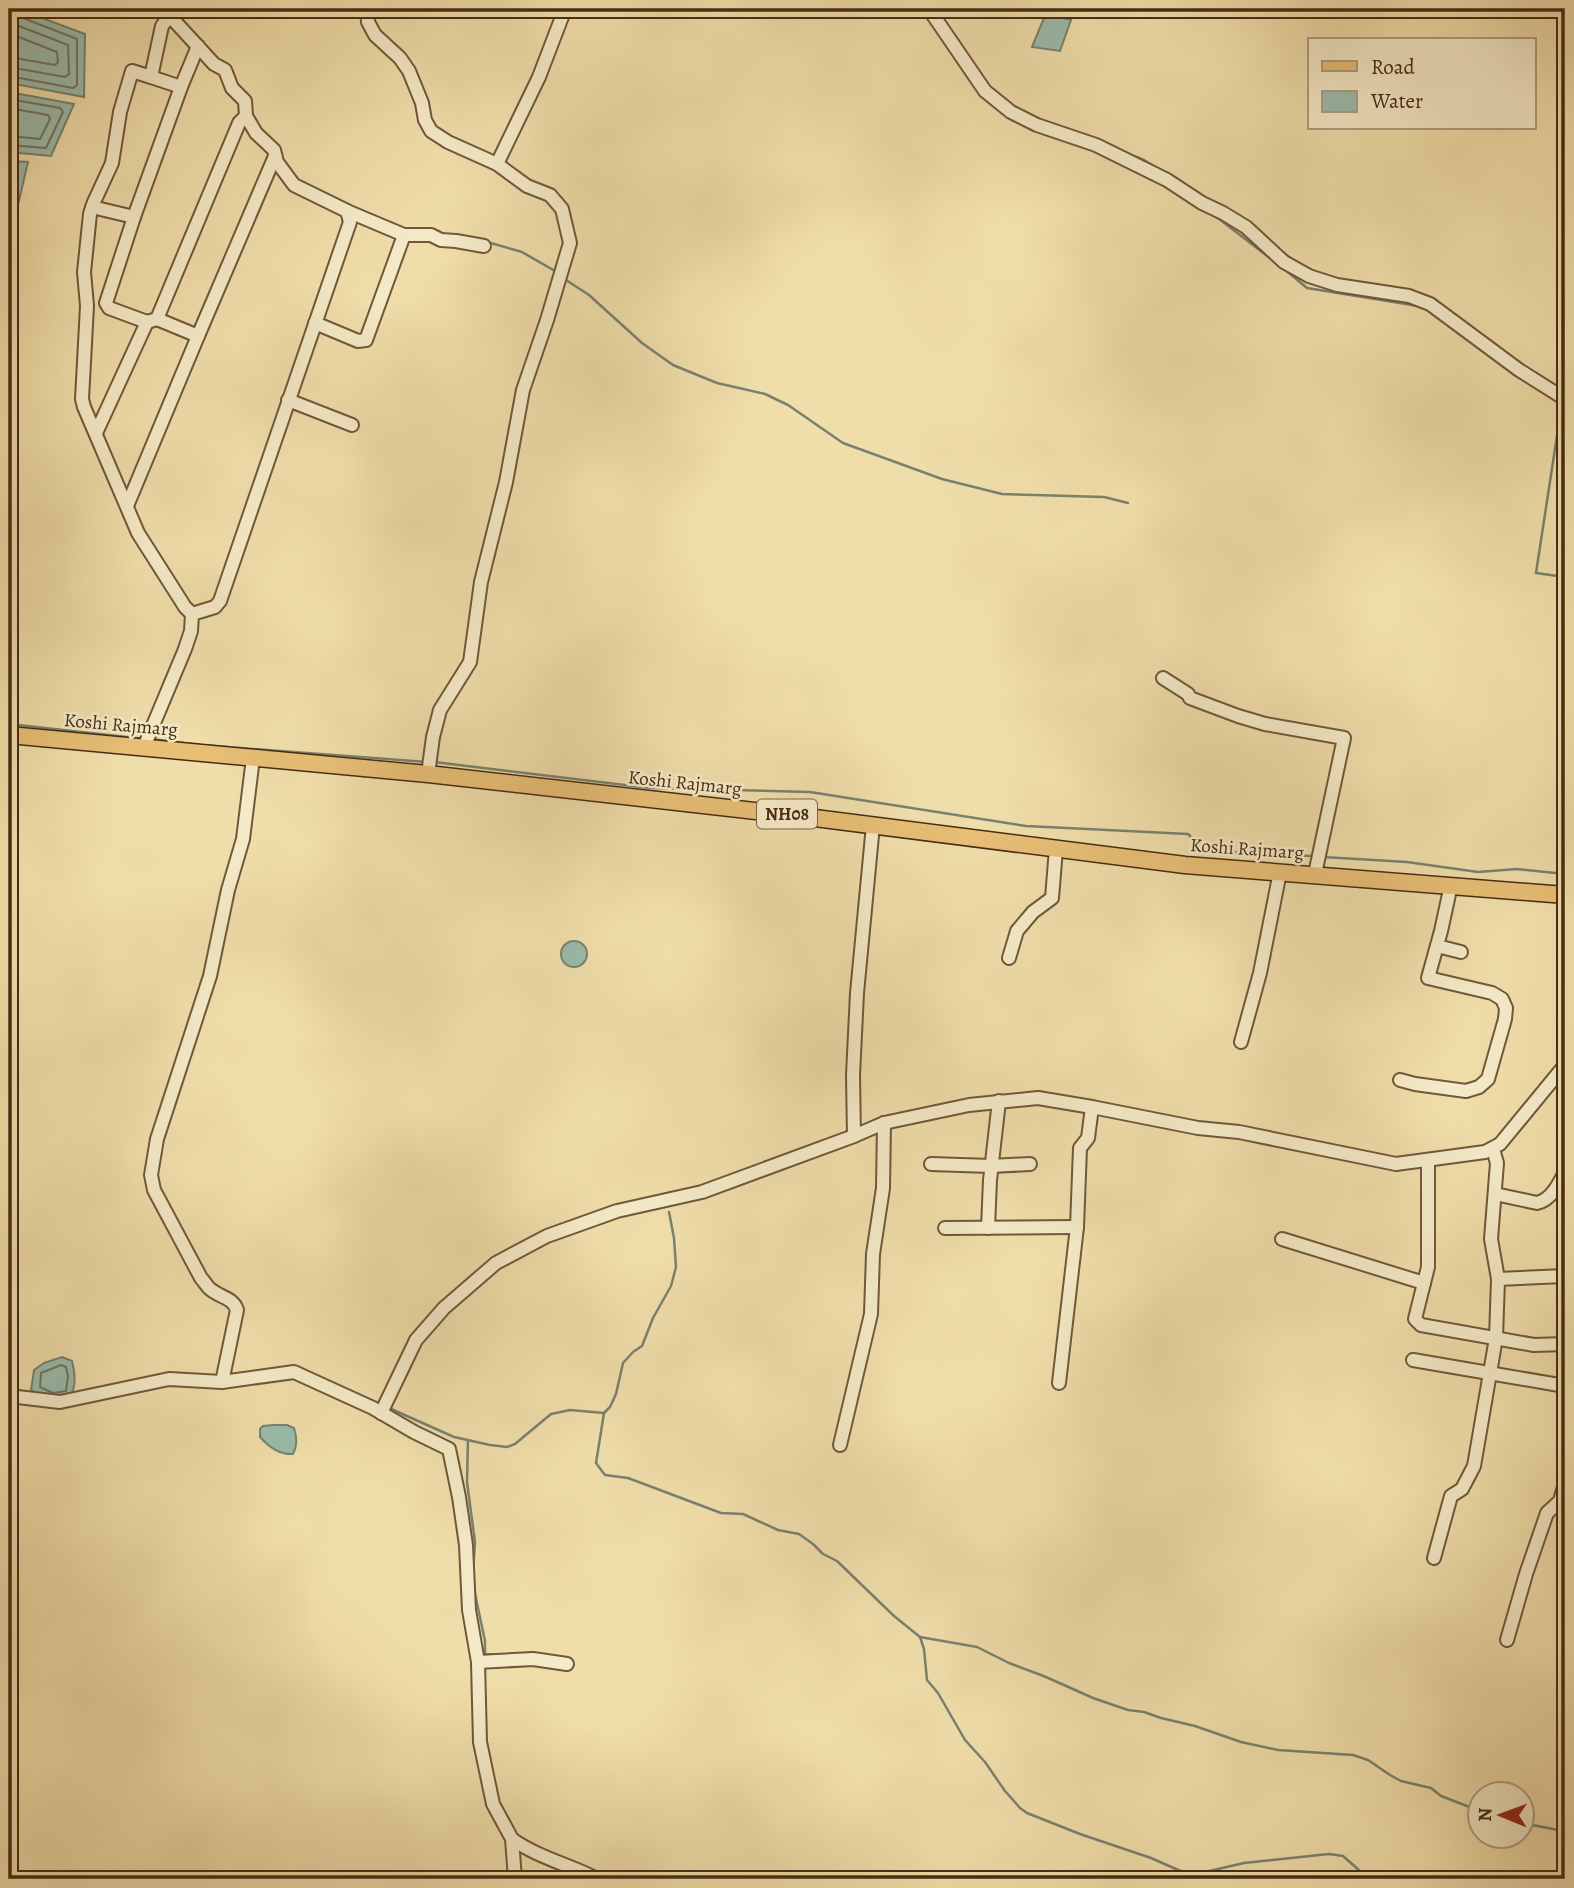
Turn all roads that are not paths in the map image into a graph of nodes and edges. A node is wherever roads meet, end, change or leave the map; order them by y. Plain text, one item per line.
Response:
1 (367, 9) edge
2 (565, 9) edge
3 (929, 9) edge
4 (172, 12) edge
5 (198, 46) junction
6 (151, 77) junction
7 (181, 87) junction
8 (246, 117) junction
9 (275, 156) junction
10 (497, 164) junction
11 (93, 206) junction
12 (347, 211) junction
13 (134, 217) junction
14 (404, 234) junction
15 (484, 246) dead end
16 (152, 320) junction
17 (315, 323) junction
18 (198, 337) junction
19 (1565, 399) edge
20 (288, 400) junction
21 (352, 425) dead end
22 (96, 433) junction
23 (127, 506) junction
24 (192, 614) junction
25 (1163, 678) dead end
26 (9, 735) edge
27 (144, 747) junction
28 (253, 758) junction
29 (429, 766) junction
30 (873, 825) junction
31 (1056, 849) junction
32 (1280, 872) junction
33 (1315, 874) junction
34 (1451, 885) junction
35 (1565, 895) edge
36 (1437, 946) junction
37 (1461, 952) dead end
38 (1009, 958) dead end
39 (1241, 1042) dead end
40 (1565, 1065) edge
41 (1400, 1080) dead end
42 (999, 1101) junction
43 (1092, 1107) junction
44 (884, 1123) junction
45 (854, 1136) junction
46 (1493, 1149) junction
47 (1428, 1161) junction
48 (931, 1164) dead end
49 (1030, 1164) dead end
50 (991, 1166) junction
51 (1565, 1172) edge
52 (1495, 1194) junction
53 (1077, 1227) junction
54 (945, 1228) dead end
55 (988, 1228) junction
56 (1282, 1239) dead end
57 (1565, 1276) edge
58 (1498, 1279) junction
59 (1424, 1283) junction
60 (1496, 1338) junction
61 (1565, 1344) edge
62 (1413, 1360) dead end
63 (1490, 1372) junction
64 (222, 1382) junction
65 (1059, 1383) dead end
66 (1565, 1386) edge
67 (9, 1396) edge
68 (382, 1413) junction
69 (840, 1445) dead end
70 (1565, 1483) edge
71 (1434, 1558) dead end
72 (1507, 1640) dead end
73 (478, 1662) junction
74 (567, 1664) dead end
75 (512, 1839) junction
76 (515, 1879) edge
77 (597, 1879) edge

1 - 10 street
2 - 10 street
3 - 19 street
4 - 5 street
4 - 6 street
5 - 7 street
5 - 8 street
6 - 7 street
6 - 11 street
7 - 13 street
8 - 9 street
8 - 16 street
9 - 12 street
9 - 18 street
10 - 29 street
11 - 13 street
11 - 22 street
12 - 14 street
12 - 17 street
13 - 16 street
14 - 15 street
14 - 17 street
16 - 18 street
16 - 22 street
17 - 20 street
18 - 23 street
20 - 21 street
20 - 24 street
22 - 23 street
23 - 24 street
24 - 27 street
25 - 33 street
26 - 27 main road, Koshi Rajmarg / NH08
27 - 28 main road, Koshi Rajmarg / NH08
28 - 29 main road, Koshi Rajmarg / NH08
28 - 64 street
29 - 30 main road, Koshi Rajmarg / NH08
30 - 31 main road, Koshi Rajmarg / NH08
30 - 45 street
31 - 32 main road, Koshi Rajmarg / NH08
31 - 38 street
32 - 33 main road, Koshi Rajmarg / NH08
32 - 39 street
33 - 34 main road, Koshi Rajmarg / NH08
34 - 35 main road, Koshi Rajmarg / NH08
34 - 36 street
36 - 37 street
36 - 41 street
40 - 46 street
42 - 43 street
42 - 44 street
42 - 50 street
43 - 47 street
43 - 53 street
44 - 45 street
44 - 69 street
45 - 68 street
46 - 47 street
46 - 52 street
47 - 59 street
48 - 50 street
49 - 50 street
50 - 55 street
51 - 52 street
52 - 58 street
53 - 55 street
53 - 65 street
54 - 55 street
56 - 59 street
57 - 58 street
58 - 60 street
59 - 60 street
60 - 61 street
60 - 63 street
62 - 63 street
63 - 66 street
63 - 71 street
64 - 67 street
64 - 68 street
68 - 73 street
70 - 72 street
73 - 74 street
73 - 75 street
75 - 76 street
75 - 77 street

